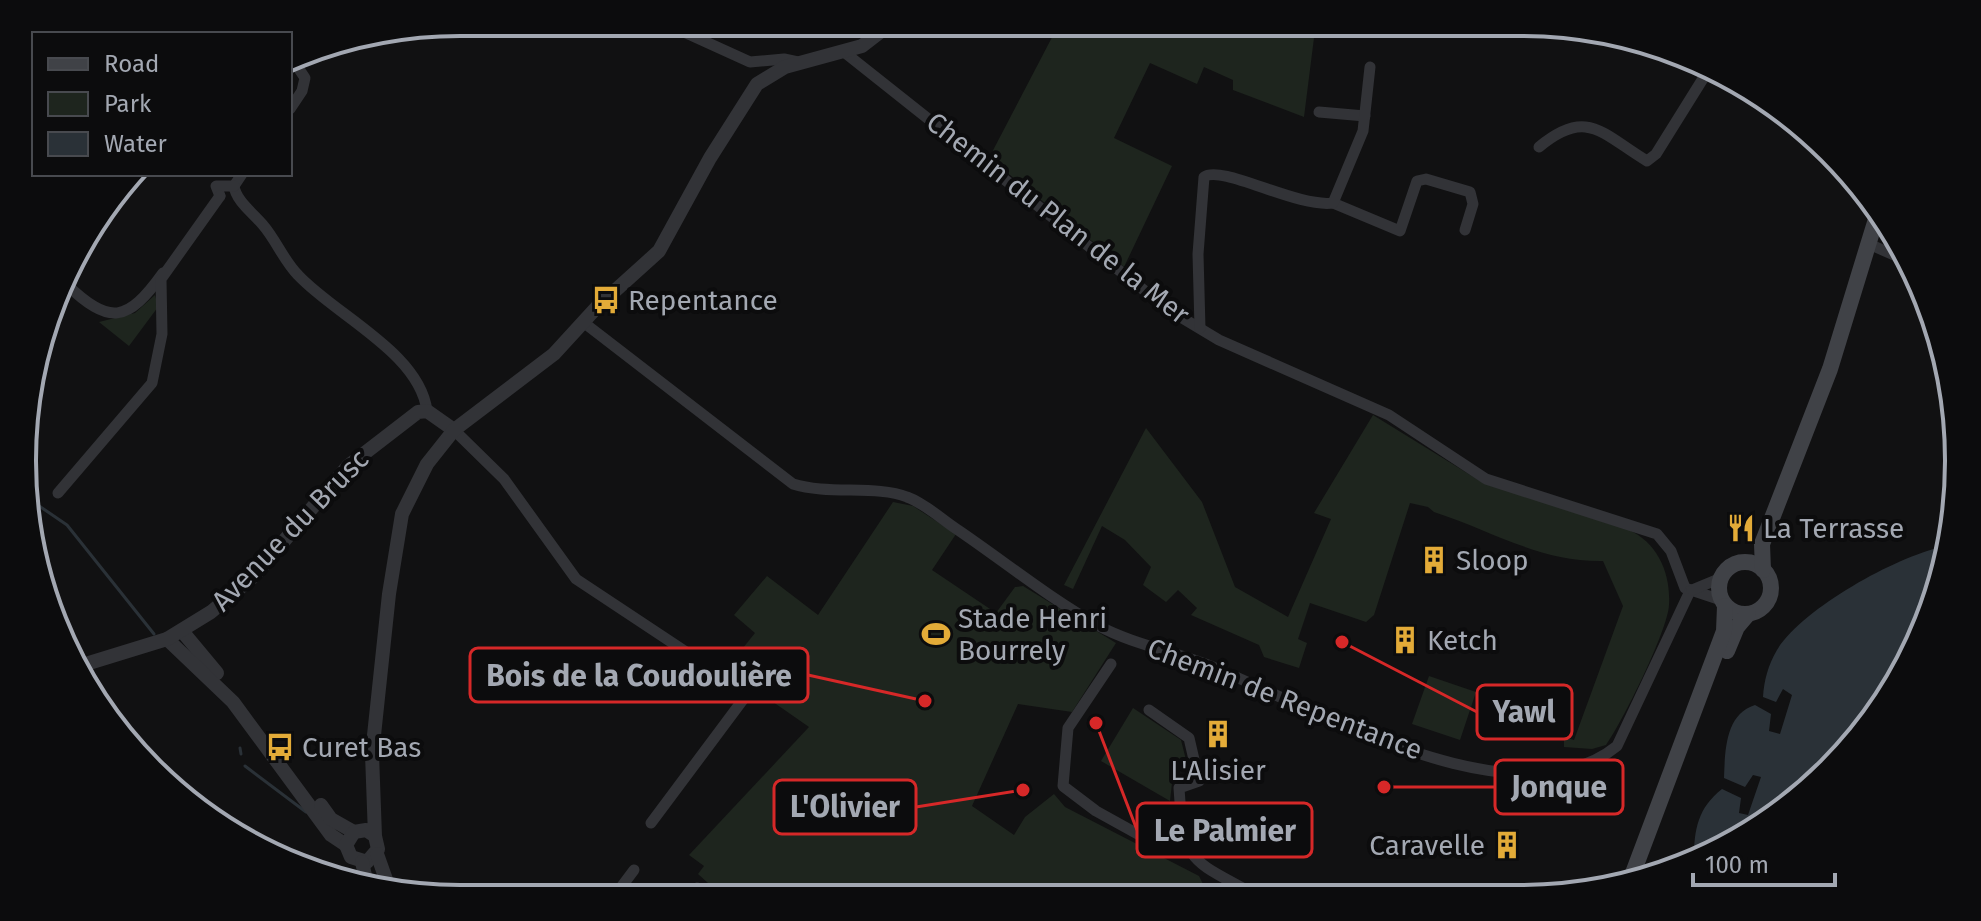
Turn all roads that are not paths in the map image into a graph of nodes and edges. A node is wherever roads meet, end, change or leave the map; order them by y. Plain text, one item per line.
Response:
1 (694, 36) edge
2 (878, 36) edge
3 (844, 52) junction
4 (798, 62) junction
5 (756, 63) junction
6 (1370, 67) dead end
7 (298, 68) edge
8 (1703, 78) edge
9 (763, 80) junction
10 (292, 106) edge
11 (1319, 112) dead end
12 (1365, 116) junction
13 (1539, 147) dead end
14 (241, 176) edge
15 (234, 190) junction
16 (1333, 203) junction
17 (1874, 226) edge
18 (1465, 230) dead end
19 (1869, 244) junction
20 (1891, 254) edge
21 (165, 269) junction
22 (72, 289) edge
23 (583, 322) junction
24 (1200, 328) junction
25 (427, 411) junction
26 (454, 430) junction
27 (58, 493) dead end
28 (1762, 544) junction
29 (1743, 562) junction
30 (1763, 570) junction
31 (1721, 578) junction
32 (1690, 591) junction
33 (1723, 603) junction
34 (1748, 614) junction
35 (182, 631) junction
36 (167, 639) junction
37 (88, 663) edge
38 (1111, 664) dead end
39 (1149, 710) dead end
40 (651, 823) dead end
41 (359, 836) junction
42 (1182, 836) junction
43 (377, 854) junction
44 (362, 862) junction
45 (1648, 865) edge
46 (634, 870) dead end
47 (1634, 870) edge
48 (365, 874) edge
49 (386, 878) edge
50 (1234, 883) joint
51 (623, 885) edge
52 (1238, 885) edge

1 - 5 street
2 - 3 street
3 - 4 street
3 - 24 street, Chemin du Plan de la Mer
4 - 5 street
4 - 9 street
5 - 9 street
6 - 12 street
7 - 10 street
8 - 13 street
9 - 23 street
11 - 12 street
12 - 16 street
14 - 15 street
15 - 21 street
15 - 25 street
16 - 18 street
16 - 24 street
17 - 19 main road
19 - 20 street
19 - 28 main road
21 - 22 street
21 - 27 street
23 - 26 street
23 - 32 street, Chemin de Repentance
24 - 32 street, Chemin du Plan de la Mer
25 - 26 street
25 - 35 street, Avenue du Brusc
26 - 40 street
26 - 41 street
28 - 29 main road
28 - 30 main road
29 - 30 main road
29 - 31 main road
30 - 34 main road
31 - 32 street
31 - 33 main road
32 - 33 street
33 - 34 main road
33 - 47 main road
34 - 45 main road
35 - 36 street, Avenue du Brusc
35 - 41 street
36 - 37 street, Avenue du Brusc
36 - 41 street
38 - 42 street
39 - 42 street
41 - 43 street
41 - 44 street
42 - 50 street
43 - 44 street
43 - 49 street
44 - 48 street
46 - 51 street
50 - 52 street

